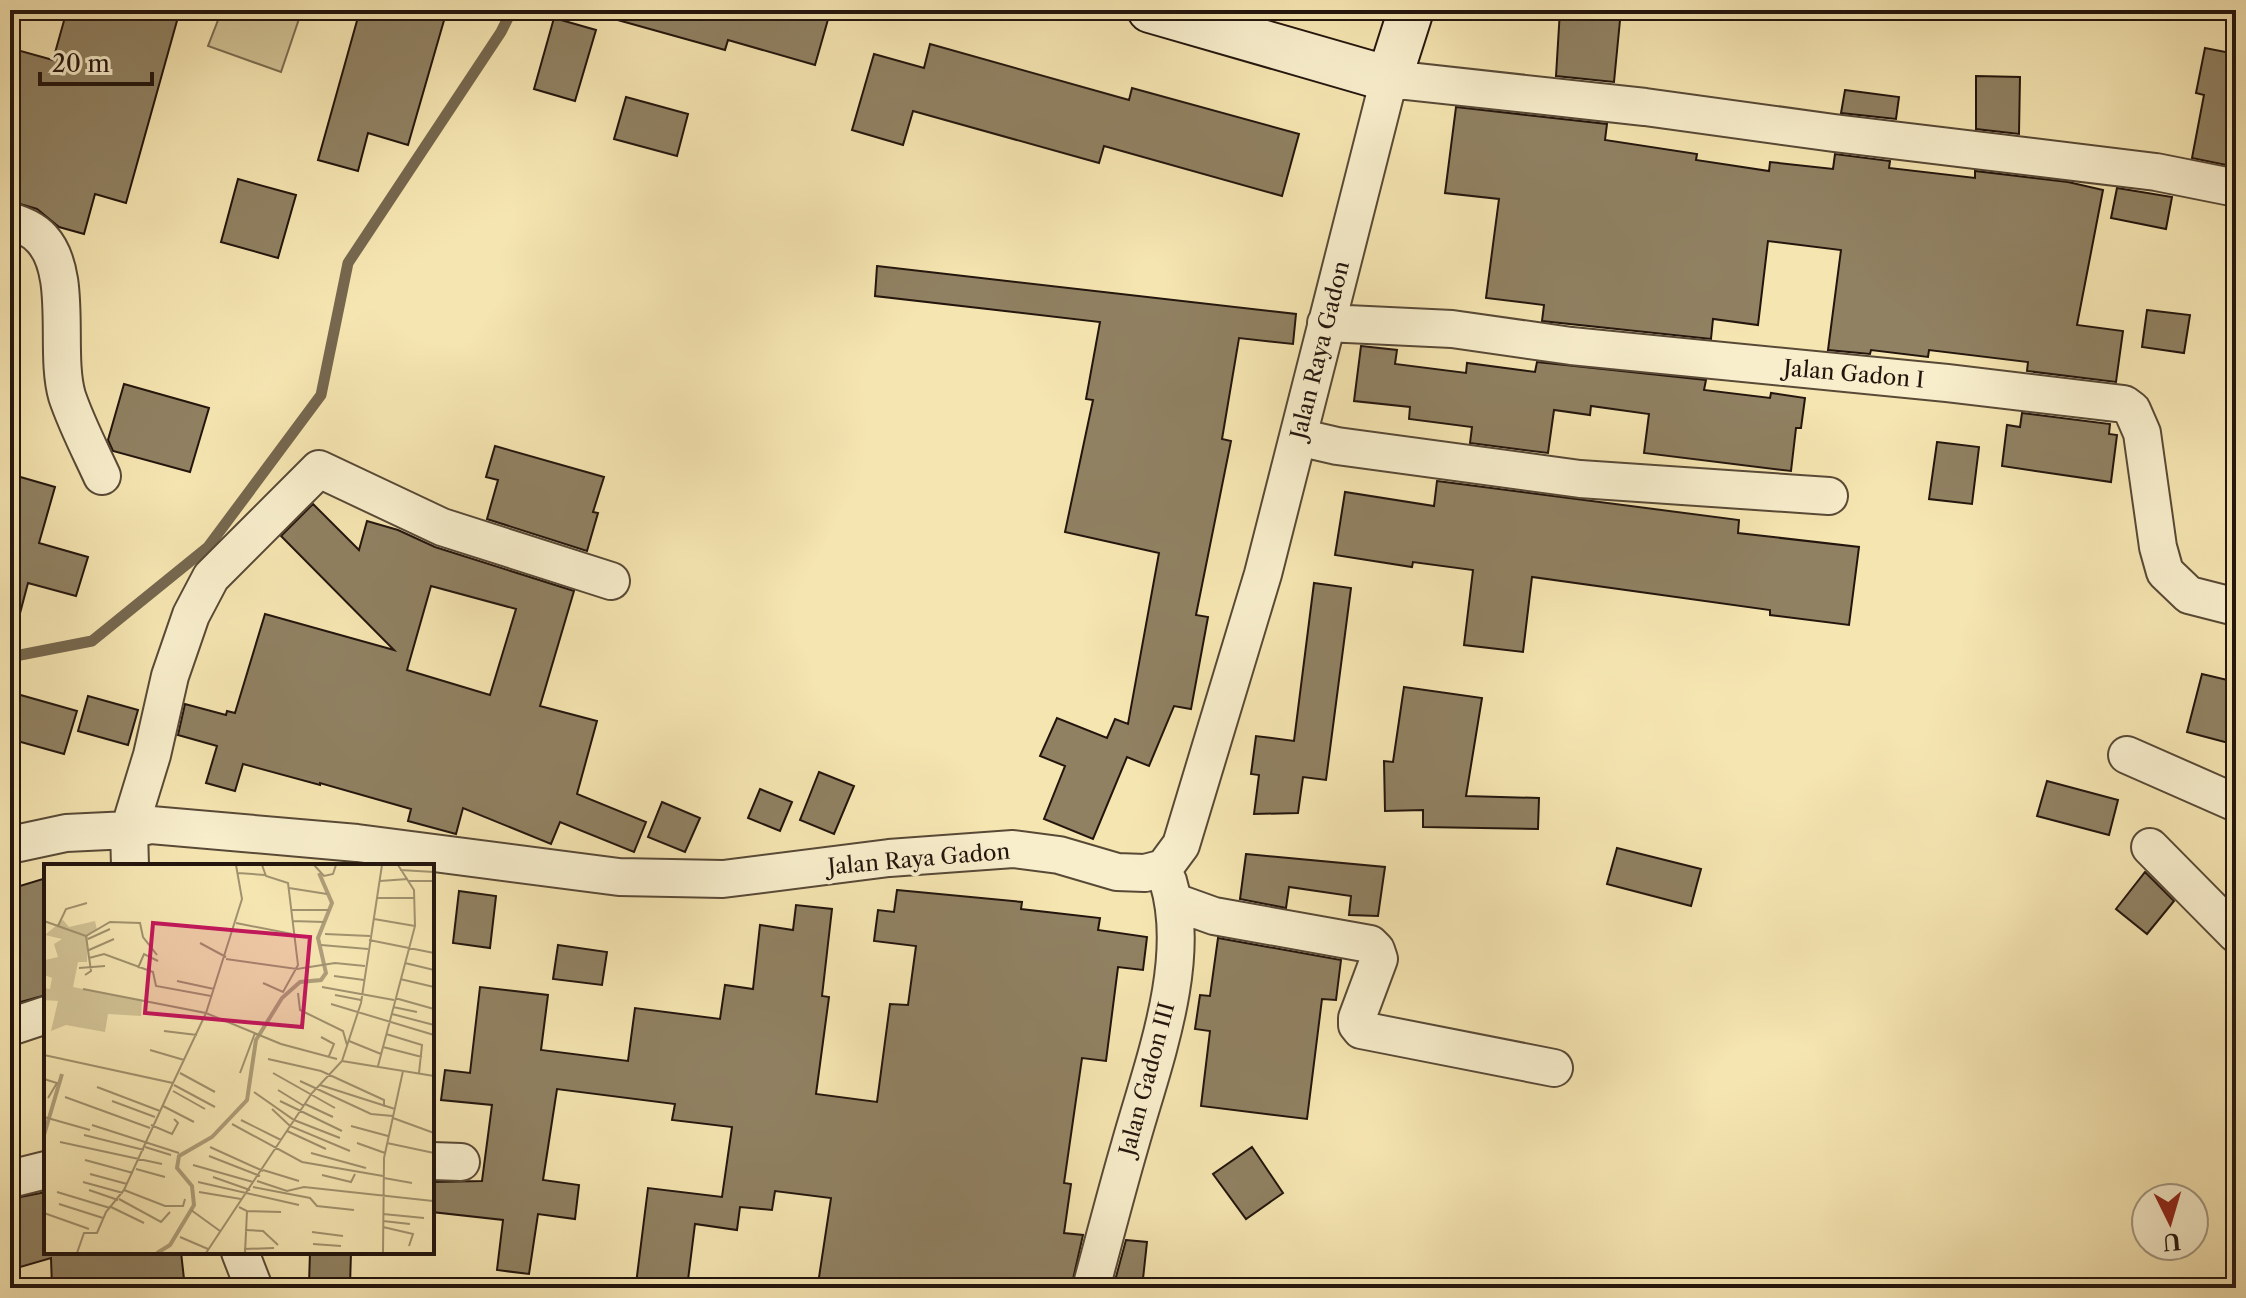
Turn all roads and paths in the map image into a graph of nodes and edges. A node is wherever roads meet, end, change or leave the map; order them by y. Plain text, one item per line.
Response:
1 (1150, 10) edge
2 (1411, 10) edge
3 (1389, 79) junction
4 (2236, 188) edge
5 (10, 221) edge
6 (1326, 323) junction
7 (1298, 437) junction
8 (102, 476) dead end
9 (1829, 496) dead end
10 (611, 581) dead end
11 (2236, 607) edge
12 (2127, 755) dead end
13 (2236, 803) edge
14 (129, 830) junction
15 (10, 845) edge
16 (2150, 847) dead end
17 (130, 864) edge
18 (1164, 868) junction
19 (1175, 902) junction
20 (2236, 934) edge
21 (44, 1016) edge
22 (10, 1027) edge
23 (1554, 1068) dead end
24 (44, 1170) edge
25 (10, 1179) edge
26 (241, 1254) edge
27 (254, 1288) edge
28 (1091, 1288) edge

1 - 3 main road
2 - 3 main road
3 - 4 street
3 - 6 street, Jalan Raya Gadon
5 - 8 street
6 - 7 street, Jalan Raya Gadon
6 - 11 street, Jalan Gadon I
7 - 9 street
7 - 18 street, Jalan Raya Gadon
10 - 14 street
12 - 13 street
14 - 15 street, Jalan Raya Gadon
14 - 17 street
14 - 18 street, Jalan Raya Gadon
16 - 20 street
18 - 19 street, Jalan Gadon III
19 - 23 street
19 - 28 street, Jalan Gadon III
21 - 22 street
24 - 25 street
26 - 27 street

